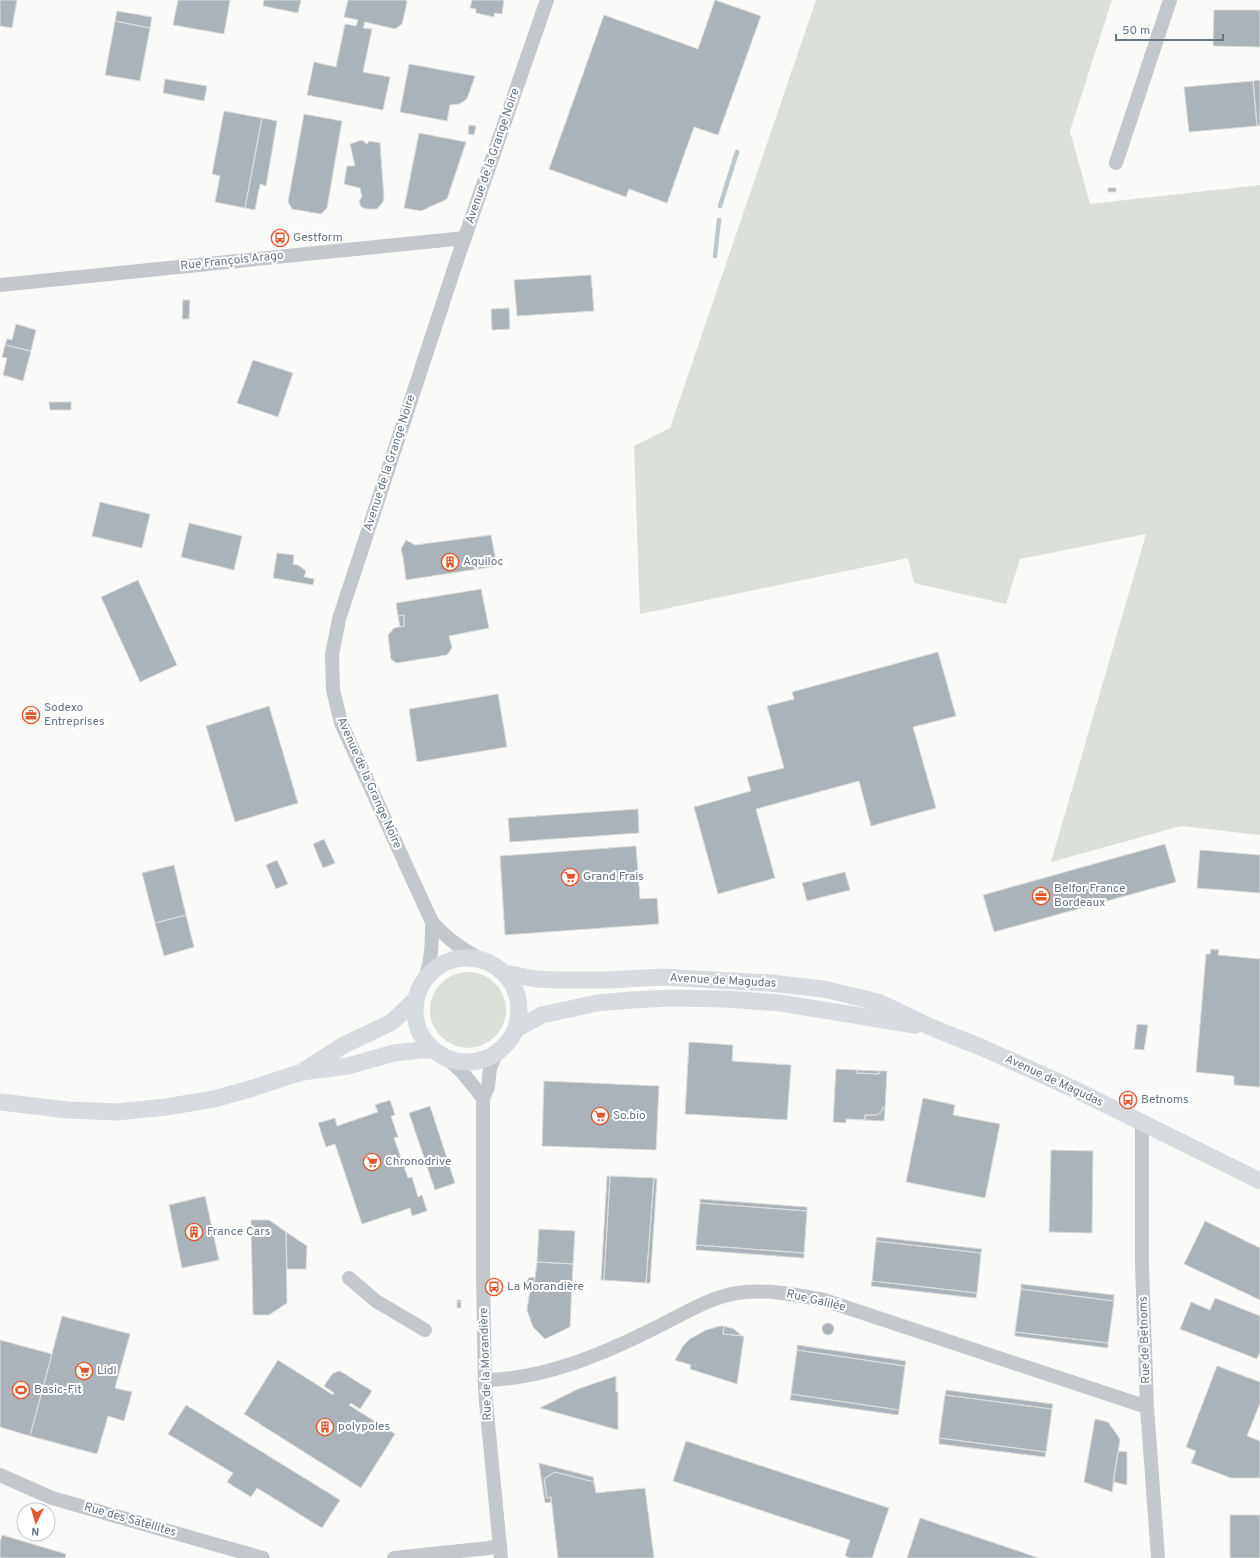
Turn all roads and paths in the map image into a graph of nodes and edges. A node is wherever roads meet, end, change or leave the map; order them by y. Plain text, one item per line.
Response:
1 (547, 0) edge
2 (1170, 0) edge
3 (1116, 163) dead end
4 (465, 238) junction
5 (0, 285) edge
6 (432, 922) junction
7 (483, 960) junction
8 (505, 974) junction
9 (425, 978) junction
10 (415, 1000) junction
11 (933, 1028) junction
12 (516, 1029) junction
13 (433, 1050) junction
14 (496, 1054) junction
15 (448, 1059) junction
16 (302, 1072) junction
17 (483, 1098) junction
18 (0, 1102) edge
19 (1142, 1122) junction
20 (1260, 1181) edge
21 (349, 1278) dead end
22 (425, 1330) dead end
23 (486, 1380) junction
24 (1147, 1407) junction
25 (0, 1475) edge
26 (500, 1552) edge
27 (263, 1558) edge
28 (394, 1558) edge
29 (1158, 1558) edge

1 - 4 street, Avenue de la Grange Noire
2 - 3 street
4 - 5 street, Rue François Arago
4 - 6 street, Avenue de la Grange Noire
6 - 7 street, Avenue de la Grange Noire
6 - 9 street, Avenue de la Grange Noire
7 - 8 main road
7 - 9 main road
8 - 11 main road, Avenue de Magudas
8 - 12 main road
9 - 10 main road
10 - 13 main road
10 - 16 main road
11 - 12 main road, Avenue de Magudas
11 - 19 main road, Avenue de Magudas
12 - 14 main road
13 - 15 main road
13 - 16 main road
14 - 15 main road
14 - 17 street, Rue de la Morandière
15 - 17 street
16 - 18 main road
17 - 23 street, Rue de la Morandière
19 - 20 main road, Avenue de Magudas
19 - 24 street, Rue de Betnoms
21 - 22 street
23 - 24 street, Rue Galilée
23 - 26 street, Rue de la Morandière
24 - 29 street, Rue de Betnoms
25 - 27 street, Rue des Satellites
26 - 28 street

